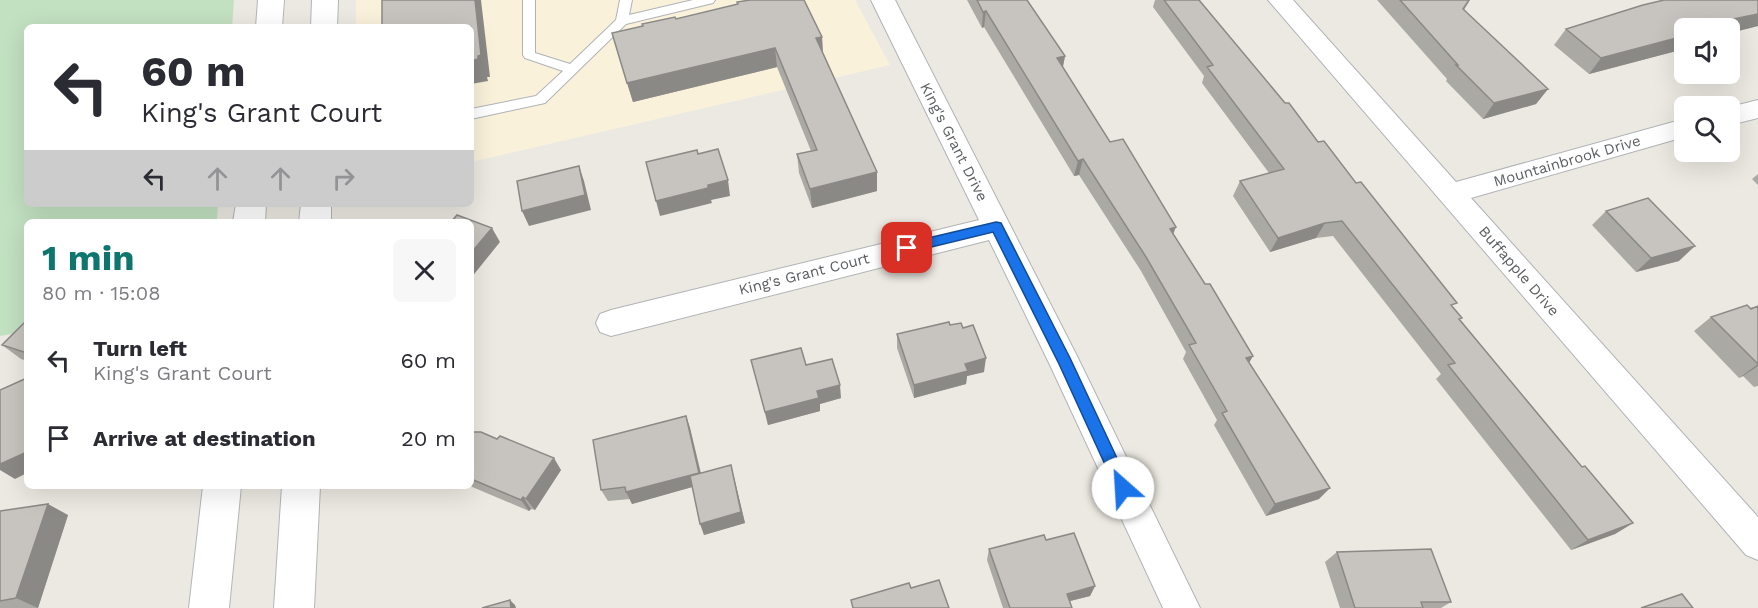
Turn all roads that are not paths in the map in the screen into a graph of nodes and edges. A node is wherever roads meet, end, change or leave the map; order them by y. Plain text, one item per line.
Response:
1 (272, 0) edge
2 (326, 0) edge
3 (529, 0) edge
4 (626, 0) edge
5 (709, 0) edge
6 (883, 0) edge
7 (1280, 0) edge
8 (622, 21) junction
9 (269, 24) edge
10 (324, 24) edge
11 (572, 69) junction
12 (1758, 109) edge
13 (474, 113) edge
14 (1740, 114) edge
15 (1674, 131) edge
16 (1450, 194) junction
17 (996, 227) junction
18 (611, 323) dead end
19 (222, 489) edge
20 (300, 489) edge
21 (1758, 543) edge
22 (209, 608) edge
23 (294, 608) edge
24 (1182, 608) edge

1 - 9 main road
2 - 10 main road
3 - 11 lane
4 - 8 lane
5 - 8 lane
6 - 17 street, King's Grant Drive
7 - 16 street, Buffapple Drive
8 - 11 lane
11 - 13 lane
12 - 14 street
15 - 16 street, Mountainbrook Drive
16 - 21 street, Buffapple Drive
17 - 18 street, King's Grant Court
17 - 24 street, King's Grant Drive
19 - 22 main road
20 - 23 main road

